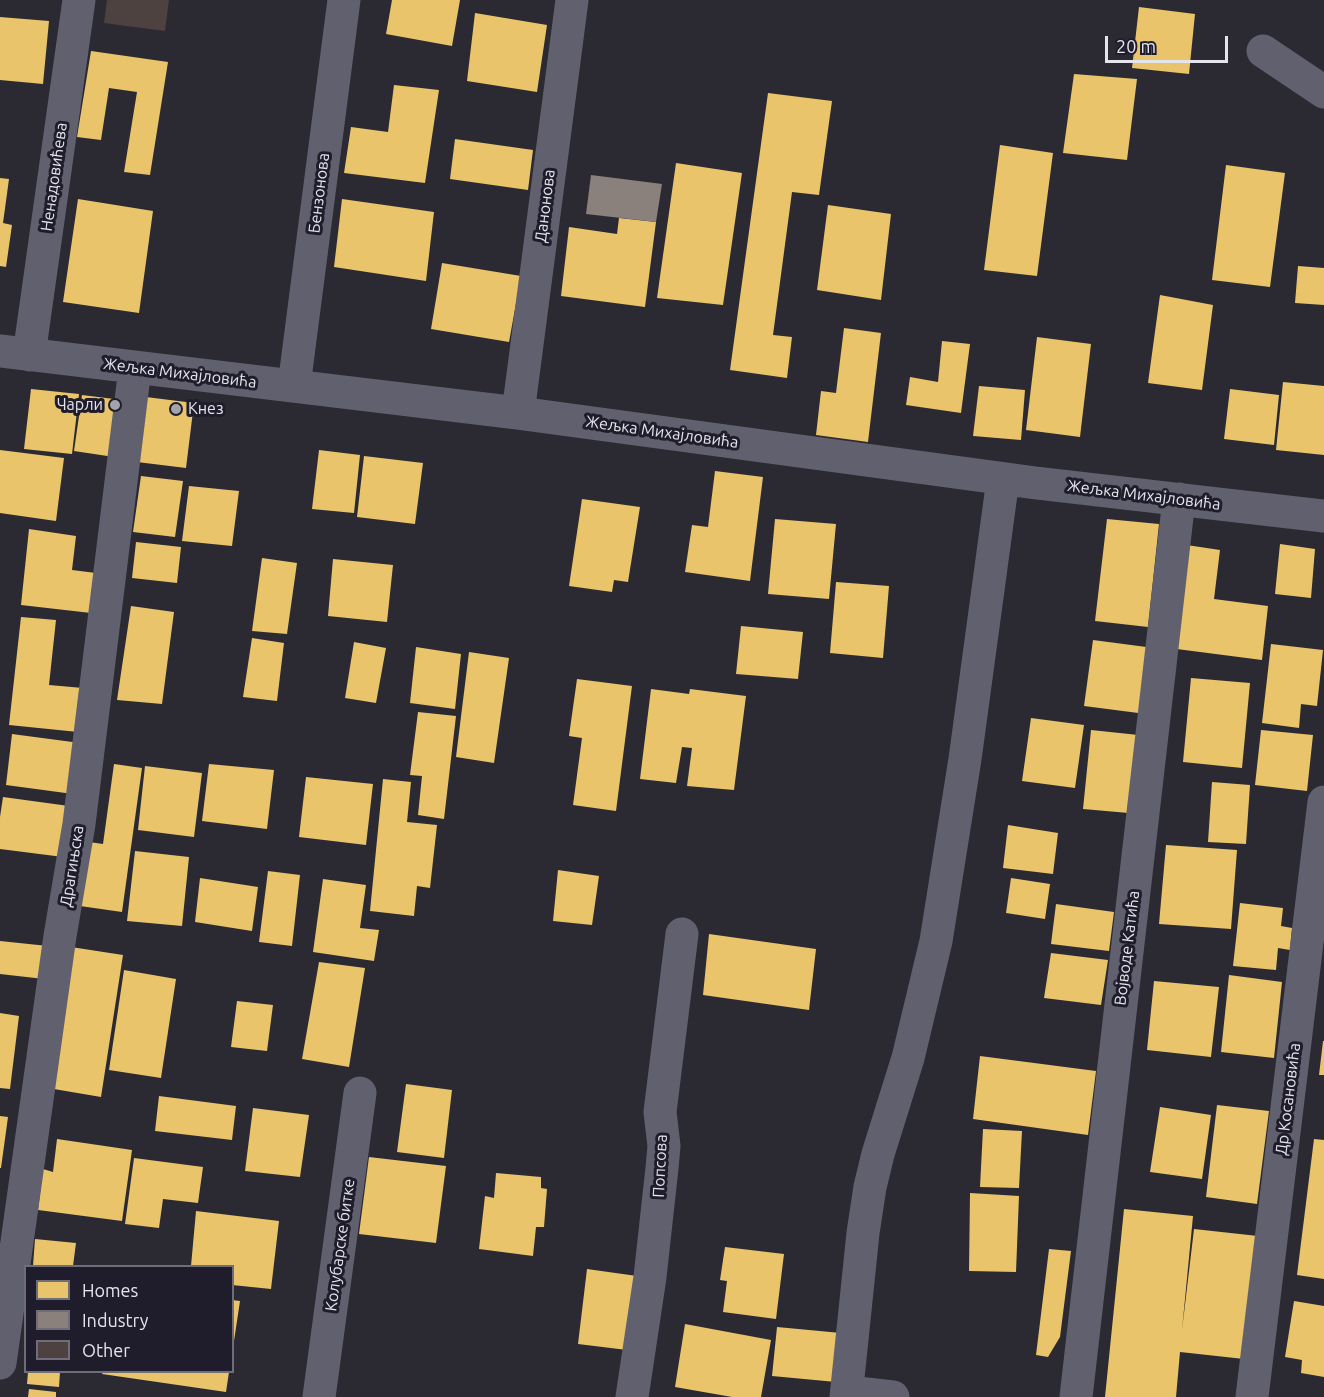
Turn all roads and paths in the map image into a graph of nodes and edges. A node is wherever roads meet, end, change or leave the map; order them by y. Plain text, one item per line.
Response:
1 (79, 0) edge
2 (344, 0) edge
3 (572, 0) edge
4 (1263, 51) dead end
5 (1324, 92) edge
6 (14, 353) edge
7 (135, 368) junction
8 (294, 386) junction
9 (518, 413) junction
10 (1003, 479) junction
11 (1179, 499) junction
12 (1324, 516) edge
13 (1324, 802) edge
14 (682, 934) dead end
15 (360, 1093) dead end
16 (0, 1363) edge
17 (847, 1394) edge
18 (319, 1397) edge
19 (632, 1397) edge
20 (893, 1397) edge
21 (1076, 1397) edge
22 (1252, 1397) edge

1 - 6 street, Ненадовићева
2 - 8 street, Бензонова
3 - 9 street, Данонова
4 - 5 street
6 - 7 street, Жељка Михајловића
7 - 8 street, Жељка Михајловића
7 - 16 street, Драгињска
8 - 9 street, Жељка Михајловића
9 - 10 street, Жељка Михајловића
10 - 11 street, Жељка Михајловића
10 - 17 street
11 - 12 street, Жељка Михајловића
11 - 21 street, Војводе Катића
13 - 22 street, Др Косановића
14 - 19 street, Попсова
15 - 18 street, Колубарске битке
17 - 20 street

